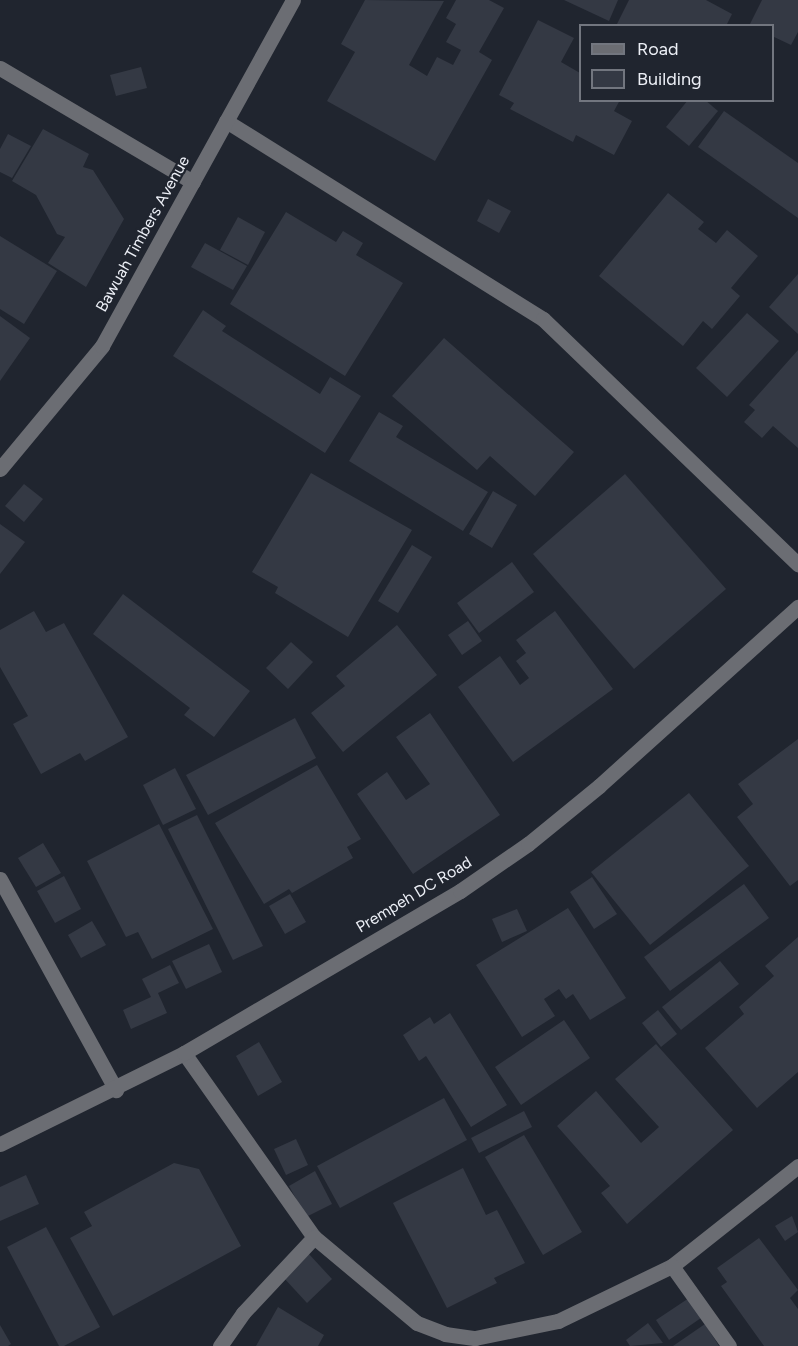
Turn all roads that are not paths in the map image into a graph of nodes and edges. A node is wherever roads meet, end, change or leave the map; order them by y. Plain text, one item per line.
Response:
1 (293, 0) edge
2 (0, 68) edge
3 (226, 121) junction
4 (193, 182) junction
5 (0, 469) edge
6 (798, 564) edge
7 (798, 607) edge
8 (0, 879) edge
9 (184, 1053) junction
10 (116, 1090) junction
11 (0, 1144) edge
12 (798, 1166) edge
13 (314, 1237) junction
14 (672, 1266) junction
15 (220, 1346) edge
16 (729, 1346) edge

1 - 3 street, Bawuah Timbers Avenue
2 - 4 street
3 - 4 street, Bawuah Timbers Avenue
3 - 6 street
4 - 5 street, Bawuah Timbers Avenue
7 - 9 street, Prempeh DC Road
8 - 10 street
9 - 10 street, Prempeh DC Road
9 - 13 street
10 - 11 street, Prempeh DC Road
12 - 14 street
13 - 14 street
13 - 15 street
14 - 16 street

